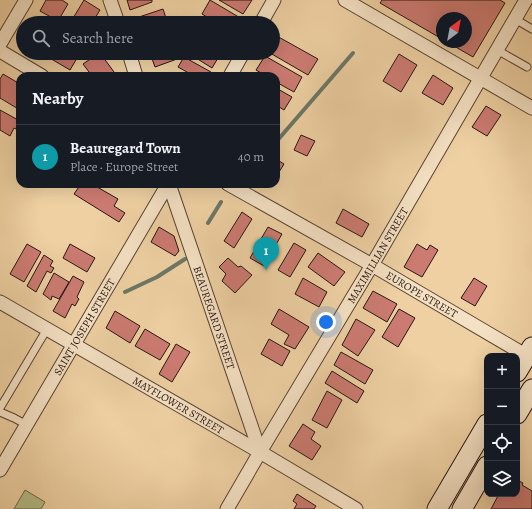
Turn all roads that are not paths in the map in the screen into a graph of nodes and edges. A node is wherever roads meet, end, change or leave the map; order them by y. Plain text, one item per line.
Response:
1 (26, 0) edge
2 (110, 0) edge
3 (274, 0) edge
4 (345, 0) edge
5 (526, 0) edge
6 (17, 16) edge
7 (116, 16) edge
8 (265, 16) edge
9 (16, 17) edge
10 (515, 19) junction
11 (532, 29) edge
12 (0, 44) edge
13 (497, 50) junction
14 (0, 51) edge
15 (130, 60) edge
16 (239, 60) edge
17 (527, 67) dead end
18 (35, 72) edge
19 (135, 72) edge
20 (232, 72) edge
21 (480, 78) junction
22 (532, 108) edge
23 (166, 188) edge
24 (169, 188) edge
25 (235, 188) edge
26 (372, 266) junction
27 (0, 302) edge
28 (47, 329) junction
29 (74, 344) junction
30 (530, 354) edge
31 (520, 368) edge
32 (532, 389) edge
33 (0, 408) edge
34 (520, 409) edge
35 (0, 412) edge
36 (27, 425) junction
37 (486, 425) edge
38 (260, 452) junction
39 (0, 470) edge
40 (484, 471) edge
41 (227, 509) edge
42 (356, 509) edge
43 (437, 509) edge
44 (462, 509) edge

1 - 6 street
2 - 7 street
3 - 8 street
4 - 21 street
5 - 10 street, MAXIMILLIAN STREET
9 - 12 street
10 - 11 lane
10 - 13 street, MAXIMILLIAN STREET
13 - 17 lane
13 - 21 street, MAXIMILLIAN STREET
14 - 18 street
15 - 19 street
16 - 20 street
21 - 22 street
21 - 26 street, MAXIMILLIAN STREET
23 - 29 street, SAINT JOSEPH STREET
24 - 38 street, BEAUREGARD STREET
25 - 26 street, EUROPE STREET
26 - 30 street, EUROPE STREET
26 - 38 street, MAXIMILLIAN STREET
27 - 28 street, MAYFLOWER STREET
28 - 29 street, MAYFLOWER STREET
28 - 33 lane
29 - 36 street, SAINT JOSEPH STREET
29 - 38 street, MAYFLOWER STREET
30 - 31 main road
32 - 34 main road
35 - 36 lane
36 - 39 street, SAINT JOSEPH STREET
37 - 43 main road
38 - 41 street, MAXIMILLIAN STREET
38 - 42 street, MAYFLOWER STREET
40 - 44 main road

